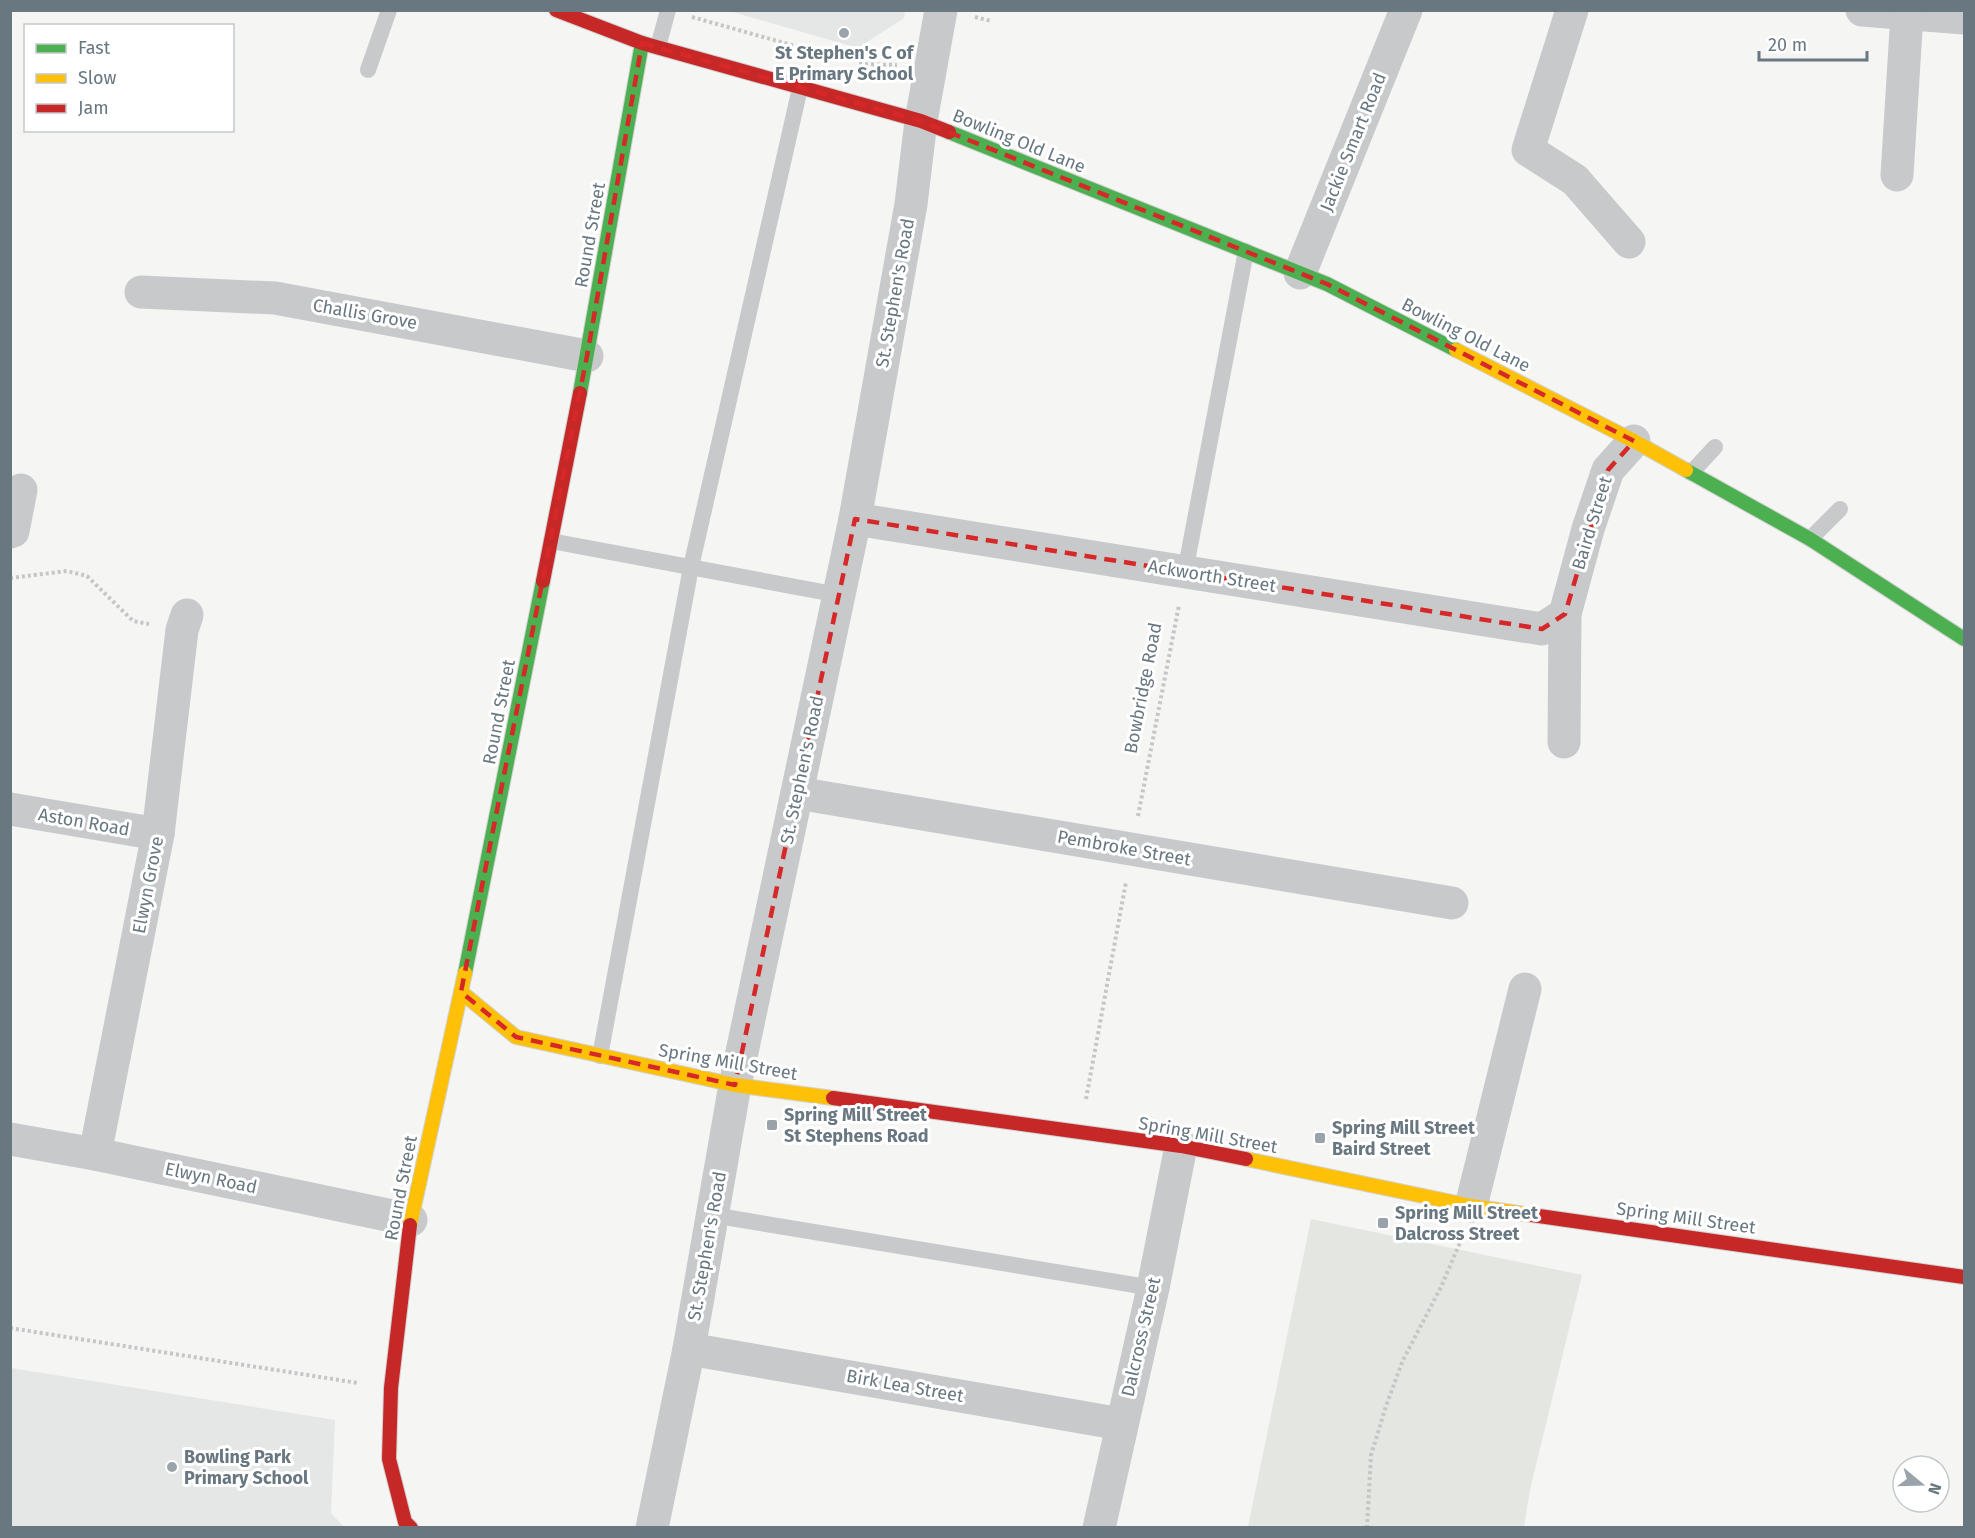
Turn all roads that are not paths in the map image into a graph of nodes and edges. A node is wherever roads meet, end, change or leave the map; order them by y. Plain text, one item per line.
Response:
1 (389, 10) edge
2 (668, 10) edge
3 (941, 10) edge
4 (1406, 10) edge
5 (1572, 10) edge
6 (1862, 10) edge
7 (561, 11) edge
8 (1907, 14) junction
9 (1965, 18) edge
10 (650, 45) junction
11 (368, 70) dead end
12 (800, 88) junction
13 (921, 122) junction
14 (1897, 175) dead end
15 (1629, 242) dead end
16 (1246, 252) junction
17 (1300, 273) junction
18 (141, 292) dead end
19 (587, 356) junction
20 (1634, 441) junction
21 (1715, 447) dead end
22 (1691, 472) junction
23 (21, 490) dead end
24 (1840, 509) dead end
25 (855, 519) junction
26 (10, 532) edge
27 (1810, 539) junction
28 (551, 541) junction
29 (691, 567) junction
30 (1185, 572) junction
31 (839, 595) junction
32 (1565, 614) junction
33 (185, 622) road end
34 (1965, 639) edge
35 (1564, 742) dead end
36 (797, 793) junction
37 (10, 809) edge
38 (158, 834) junction
39 (1452, 903) dead end
40 (1526, 989) dead end
41 (462, 992) junction
42 (600, 1056) junction
43 (735, 1085) junction
44 (10, 1139) edge
45 (1181, 1146) junction
46 (95, 1154) junction
47 (1471, 1206) junction
48 (712, 1215) junction
49 (411, 1220) junction
50 (1965, 1277) edge
51 (1153, 1287) junction
52 (689, 1349) junction
53 (1121, 1424) junction
54 (411, 1527) edge
55 (652, 1527) edge
56 (1099, 1527) edge

1 - 11 lane
2 - 10 lane
3 - 13 street, St. Stephen's Road
4 - 17 street, Jackie Smart Road
5 - 15 street
6 - 8 street
7 - 10 street, Bowling Old Lane
8 - 9 street
8 - 14 street
10 - 12 street, Bowling Old Lane
10 - 19 street, Round Street
12 - 13 street, Bowling Old Lane
12 - 29 lane
13 - 16 street, Bowling Old Lane
13 - 25 street, St. Stephen's Road
16 - 17 street, Bowling Old Lane
16 - 30 lane
17 - 20 street, Bowling Old Lane
18 - 19 street, Challis Grove
19 - 28 street, Round Street
20 - 22 street, Bowling Old Lane
20 - 32 street, Baird Street
21 - 22 lane
22 - 27 street, Bowling Old Lane
23 - 26 street
24 - 27 lane
25 - 30 street, Ackworth Street
25 - 31 street, St. Stephen's Road
27 - 34 street, Bowling Old Lane
28 - 29 lane
28 - 41 street, Round Street
29 - 31 lane
29 - 42 lane
30 - 32 street, Ackworth Street
31 - 36 street, St. Stephen's Road
32 - 35 street, Baird Street
33 - 38 street, Elwyn Grove
36 - 39 street, Pembroke Street
36 - 43 street, St. Stephen's Road
37 - 38 street, Aston Road
38 - 46 street, Elwyn Grove
40 - 47 street
41 - 42 street, Spring Mill Street
41 - 49 street, Round Street
42 - 43 street, Spring Mill Street
43 - 45 street, Spring Mill Street
43 - 48 street, St. Stephen's Road
44 - 46 street, Elwyn Road
45 - 47 street, Spring Mill Street
45 - 51 street, Dalcross Street
46 - 49 street, Elwyn Road
47 - 50 street, Spring Mill Street
48 - 51 lane
48 - 52 street, St. Stephen's Road
49 - 54 street, Round Street
51 - 53 street, Dalcross Street
52 - 53 street, Birk Lea Street
52 - 55 street, St. Stephen's Road
53 - 56 street, Dalcross Street

